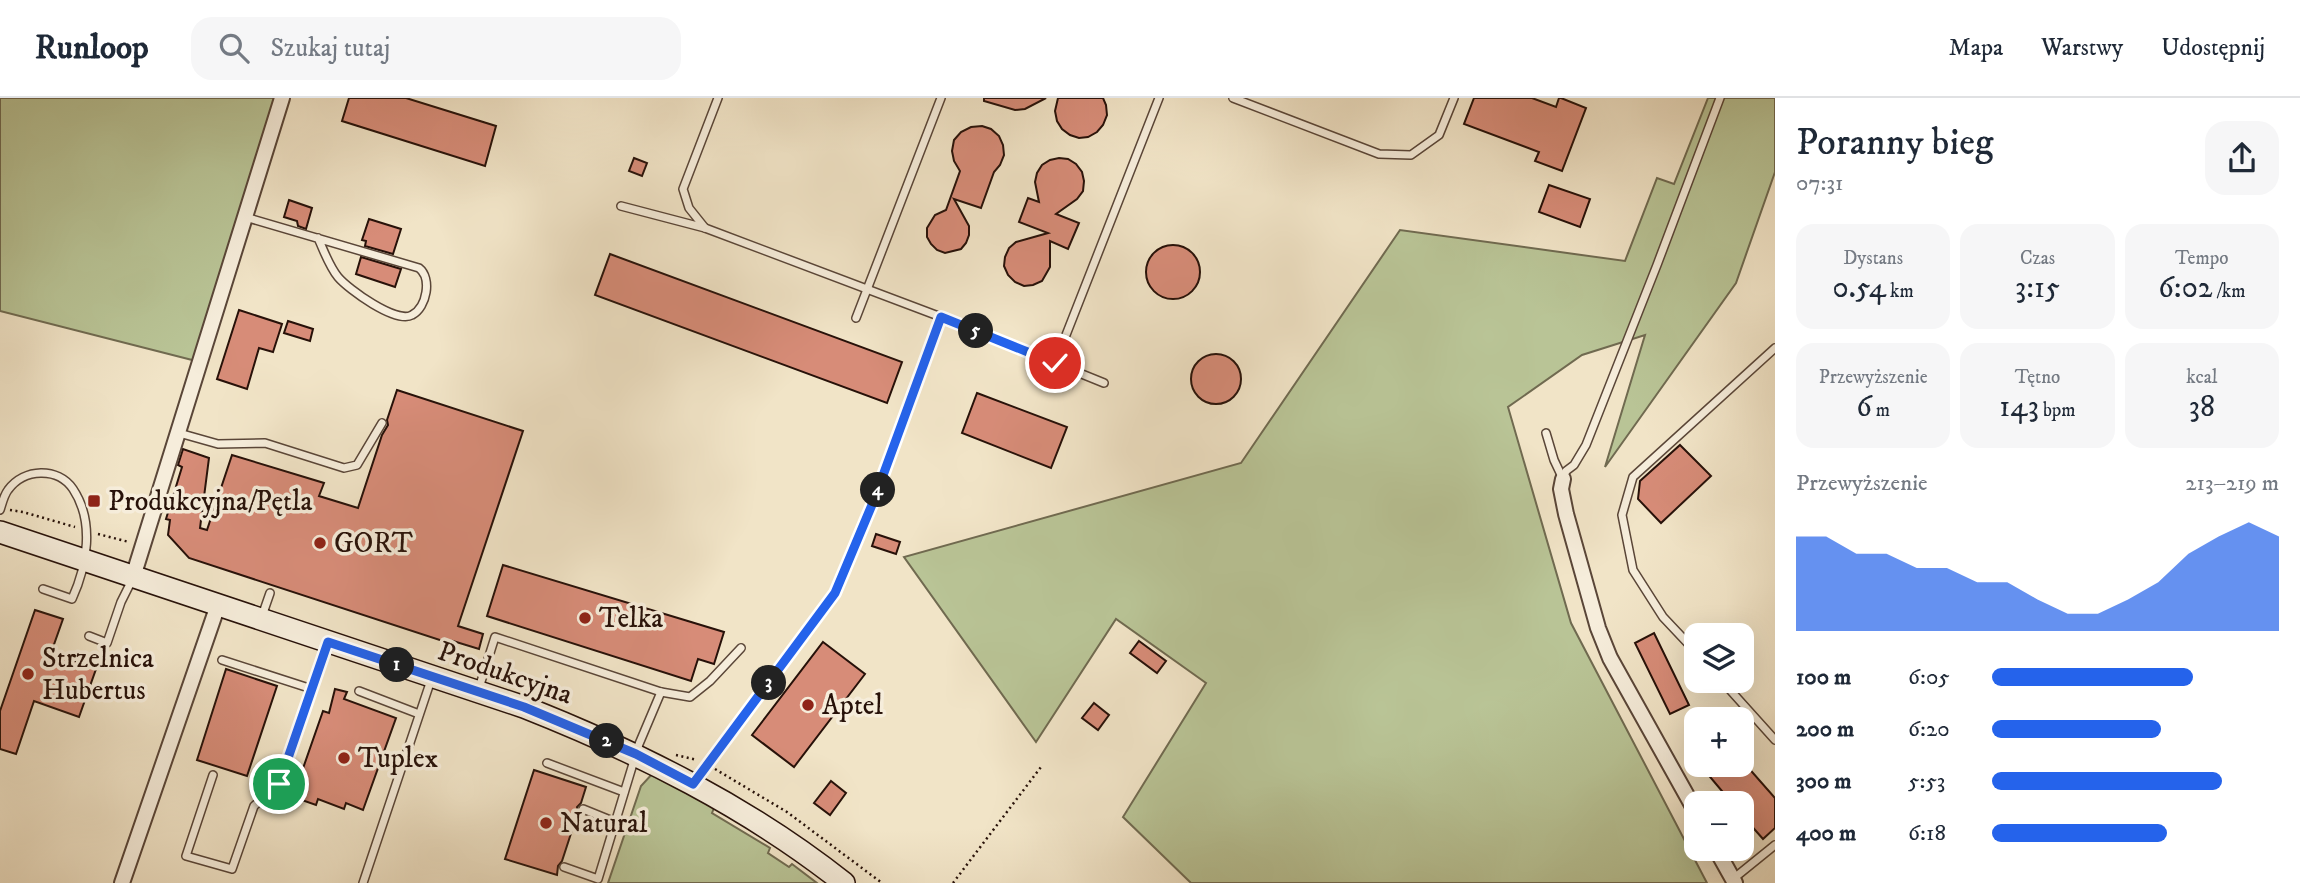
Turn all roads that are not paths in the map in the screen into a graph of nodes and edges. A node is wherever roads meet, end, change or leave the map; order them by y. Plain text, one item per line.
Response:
1 (282, 98) edge
2 (718, 98) edge
3 (941, 98) edge
4 (1159, 98) edge
5 (1233, 98) edge
6 (1454, 98) edge
7 (1720, 98) edge
8 (621, 206) dead end
9 (245, 217) junction
10 (705, 228) junction
11 (318, 238) junction
12 (868, 288) junction
13 (941, 317) junction
14 (856, 318) dead end
15 (1775, 348) edge
16 (1055, 363) junction
17 (1104, 383) dead end
18 (382, 423) dead end
19 (179, 433) junction
20 (1546, 433) dead end
21 (1563, 479) junction
22 (0, 510) edge
23 (0, 532) edge
24 (86, 562) junction
25 (133, 578) junction
26 (43, 589) dead end
27 (270, 593) dead end
28 (218, 605) junction
29 (261, 620) junction
30 (89, 636) dead end
31 (1684, 639) edge
32 (328, 642) junction
33 (741, 648) dead end
34 (222, 660) dead end
35 (432, 676) junction
36 (312, 689) junction
37 (359, 691) dead end
38 (477, 692) junction
39 (662, 692) junction
40 (1733, 693) edge
41 (419, 714) junction
42 (1775, 740) edge
43 (636, 754) junction
44 (547, 763) dead end
45 (213, 775) dead end
46 (693, 784) junction
47 (1684, 791) edge
48 (624, 792) junction
49 (583, 809) dead end
50 (615, 822) junction
51 (1775, 845) edge
52 (1723, 861) edge
53 (564, 867) dead end
54 (1734, 881) edge
55 (122, 883) edge
56 (363, 883) edge
57 (844, 883) edge

1 - 9 street
2 - 10 lane
3 - 12 lane
4 - 16 lane
5 - 6 lane
7 - 21 lane
8 - 10 lane
9 - 11 lane
9 - 19 street
10 - 12 lane
11 - 11 lane
12 - 13 lane
12 - 14 lane
13 - 16 lane
13 - 46 lane
15 - 31 lane
16 - 17 lane
18 - 19 lane
19 - 25 street
20 - 21 lane
21 - 47 street
22 - 24 lane
23 - 24 street, Produkcyjna
24 - 25 street, Produkcyjna
24 - 26 lane
25 - 28 street, Produkcyjna
25 - 30 lane
27 - 29 lane
28 - 29 street, Produkcyjna
28 - 55 street
29 - 32 street, Produkcyjna
32 - 35 street, Produkcyjna
32 - 36 lane
33 - 39 lane
34 - 36 lane
35 - 38 street, Produkcyjna
35 - 41 lane
36 - 45 lane
37 - 41 lane
38 - 39 lane
38 - 43 street, Produkcyjna
39 - 43 lane
40 - 42 lane
41 - 56 lane
43 - 46 street, Produkcyjna
43 - 48 lane
44 - 48 lane
46 - 57 street, Produkcyjna
48 - 50 lane
49 - 50 lane
50 - 53 lane
51 - 54 lane
52 - 54 street

